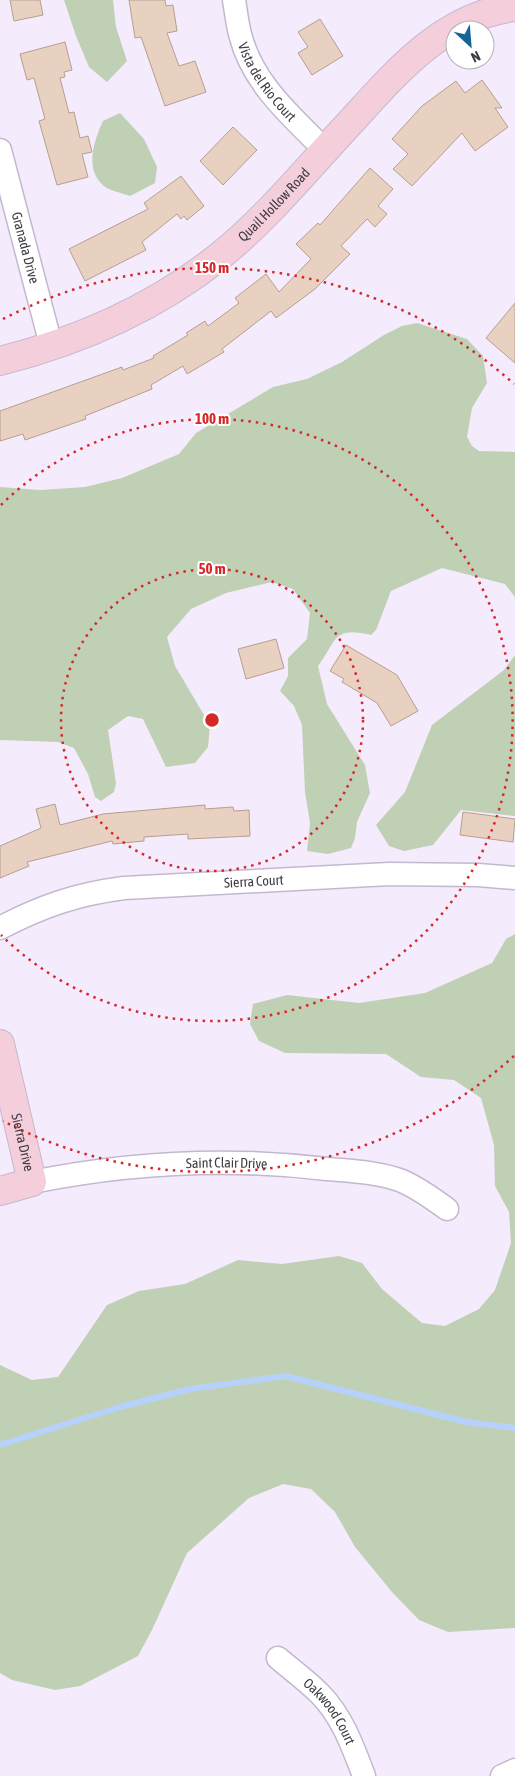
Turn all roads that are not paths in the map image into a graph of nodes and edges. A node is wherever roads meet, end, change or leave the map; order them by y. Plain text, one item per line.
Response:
1 (234, 0) edge
2 (515, 7) edge
3 (0, 150) edge
4 (325, 150) junction
5 (51, 345) junction
6 (0, 361) edge
7 (515, 878) edge
8 (0, 928) edge
9 (0, 1044) edge
10 (32, 1182) junction
11 (0, 1191) edge
12 (447, 1209) dead end
13 (278, 1658) dead end
14 (515, 1770) edge
15 (364, 1776) edge
16 (502, 1776) edge

1 - 4 street, Vista del Rio Court
2 - 4 street, Quail Hollow Road
3 - 5 street, Granada Drive
4 - 5 street, Quail Hollow Road
5 - 6 street, Quail Hollow Road
7 - 8 street, Sierra Court
9 - 10 street, Sierra Drive
10 - 11 street, Saint Clair Drive
10 - 12 street, Saint Clair Drive
13 - 15 street, Oakwood Court
14 - 16 street

